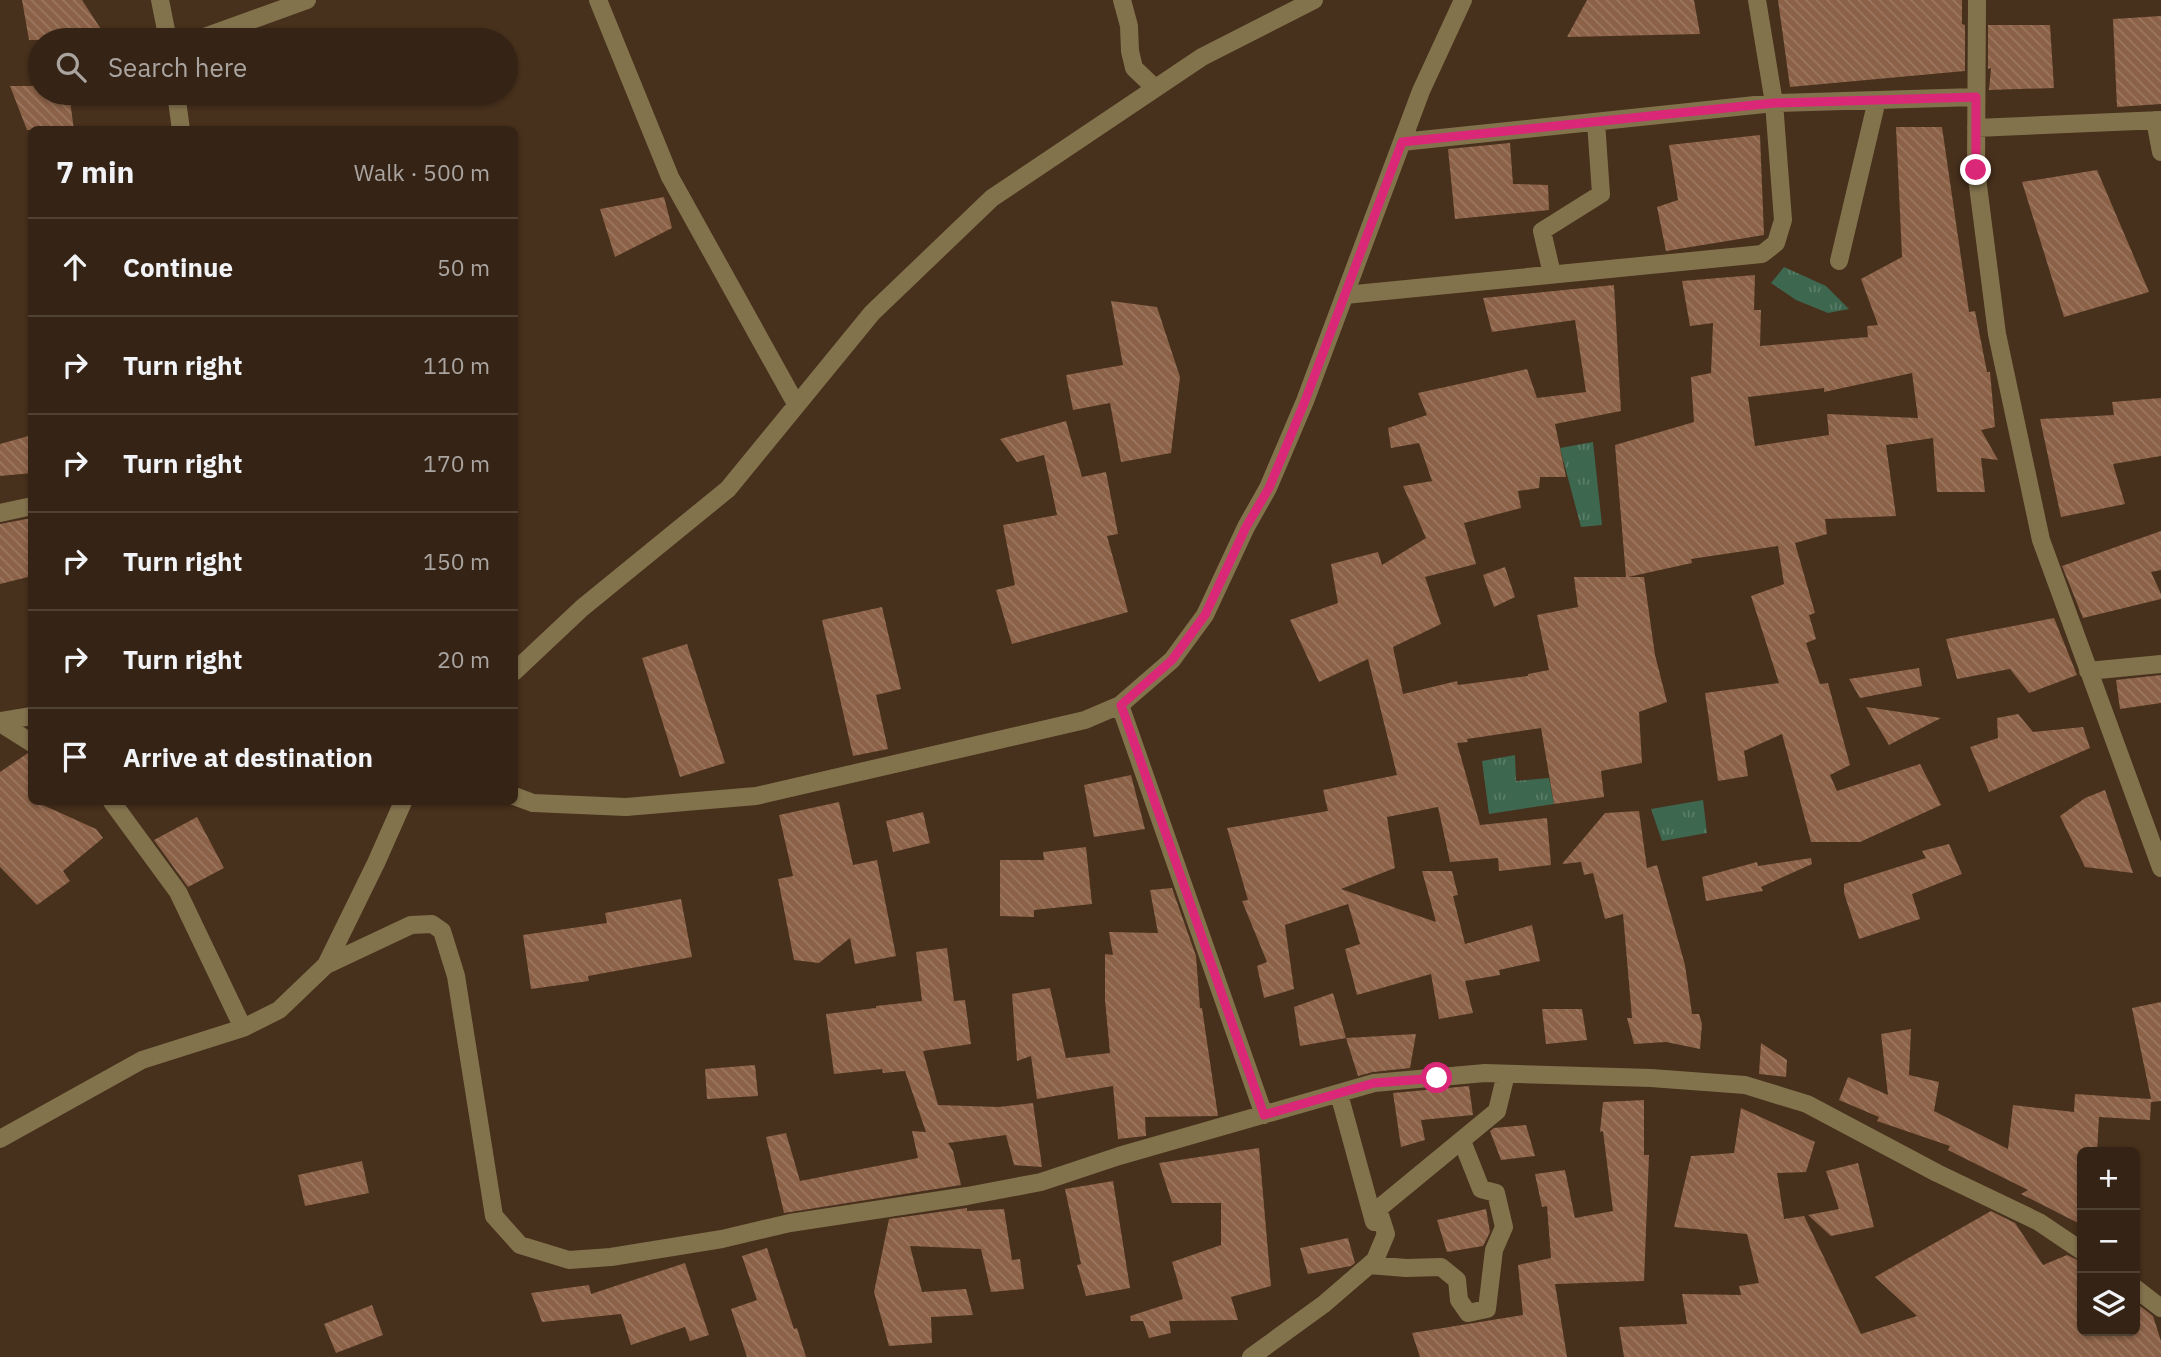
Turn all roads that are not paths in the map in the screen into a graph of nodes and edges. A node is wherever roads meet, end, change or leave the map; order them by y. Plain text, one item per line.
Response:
1 (160, 0) edge
2 (307, 0) edge
3 (598, 0) edge
4 (1122, 0) edge
5 (1314, 0) edge
6 (1463, 0) edge
7 (1757, 0) edge
8 (1977, 0) edge
9 (166, 28) edge
10 (229, 28) edge
11 (1155, 88) junction
12 (1976, 97) junction
13 (1877, 100) junction
14 (1774, 103) junction
15 (178, 105) edge
16 (2158, 120) edge
17 (1596, 121) junction
18 (180, 126) edge
19 (1976, 128) junction
20 (1402, 142) junction
21 (2161, 152) edge
22 (1839, 261) dead end
23 (1552, 274) junction
24 (1345, 295) junction
25 (796, 404) junction
26 (28, 507) edge
27 (0, 513) edge
28 (2161, 664) edge
29 (518, 668) edge
30 (2088, 671) junction
31 (1121, 705) junction
32 (28, 717) edge
33 (0, 722) edge
34 (28, 740) edge
35 (518, 797) edge
36 (114, 805) edge
37 (402, 805) edge
38 (2161, 868) edge
39 (326, 965) junction
40 (243, 1028) junction
41 (1506, 1074) junction
42 (1339, 1094) junction
43 (1264, 1115) junction
44 (0, 1139) edge
45 (1462, 1140) junction
46 (1381, 1246) junction
47 (2077, 1248) edge
48 (1369, 1265) junction
49 (2140, 1292) edge
50 (2161, 1308) edge
51 (1251, 1357) edge

1 - 9 street
2 - 10 street
3 - 25 street
4 - 11 street
5 - 11 street
6 - 20 street
7 - 14 street
8 - 12 street
11 - 25 street
12 - 13 street
12 - 19 street
13 - 14 street
13 - 22 street
14 - 17 street
14 - 23 street
15 - 18 street
16 - 19 street
16 - 21 street
17 - 20 street
17 - 23 street
19 - 30 street
20 - 24 street
23 - 24 street
24 - 31 street
25 - 29 street
26 - 27 street
28 - 30 street
30 - 38 street
31 - 35 street
31 - 43 street
32 - 33 street
33 - 34 street
36 - 40 street
37 - 39 street
39 - 40 street
39 - 43 street
40 - 44 street
41 - 42 street
41 - 45 street
41 - 47 street
42 - 43 street
42 - 46 street
45 - 46 street
45 - 48 street
46 - 48 street
48 - 51 street
49 - 50 street

